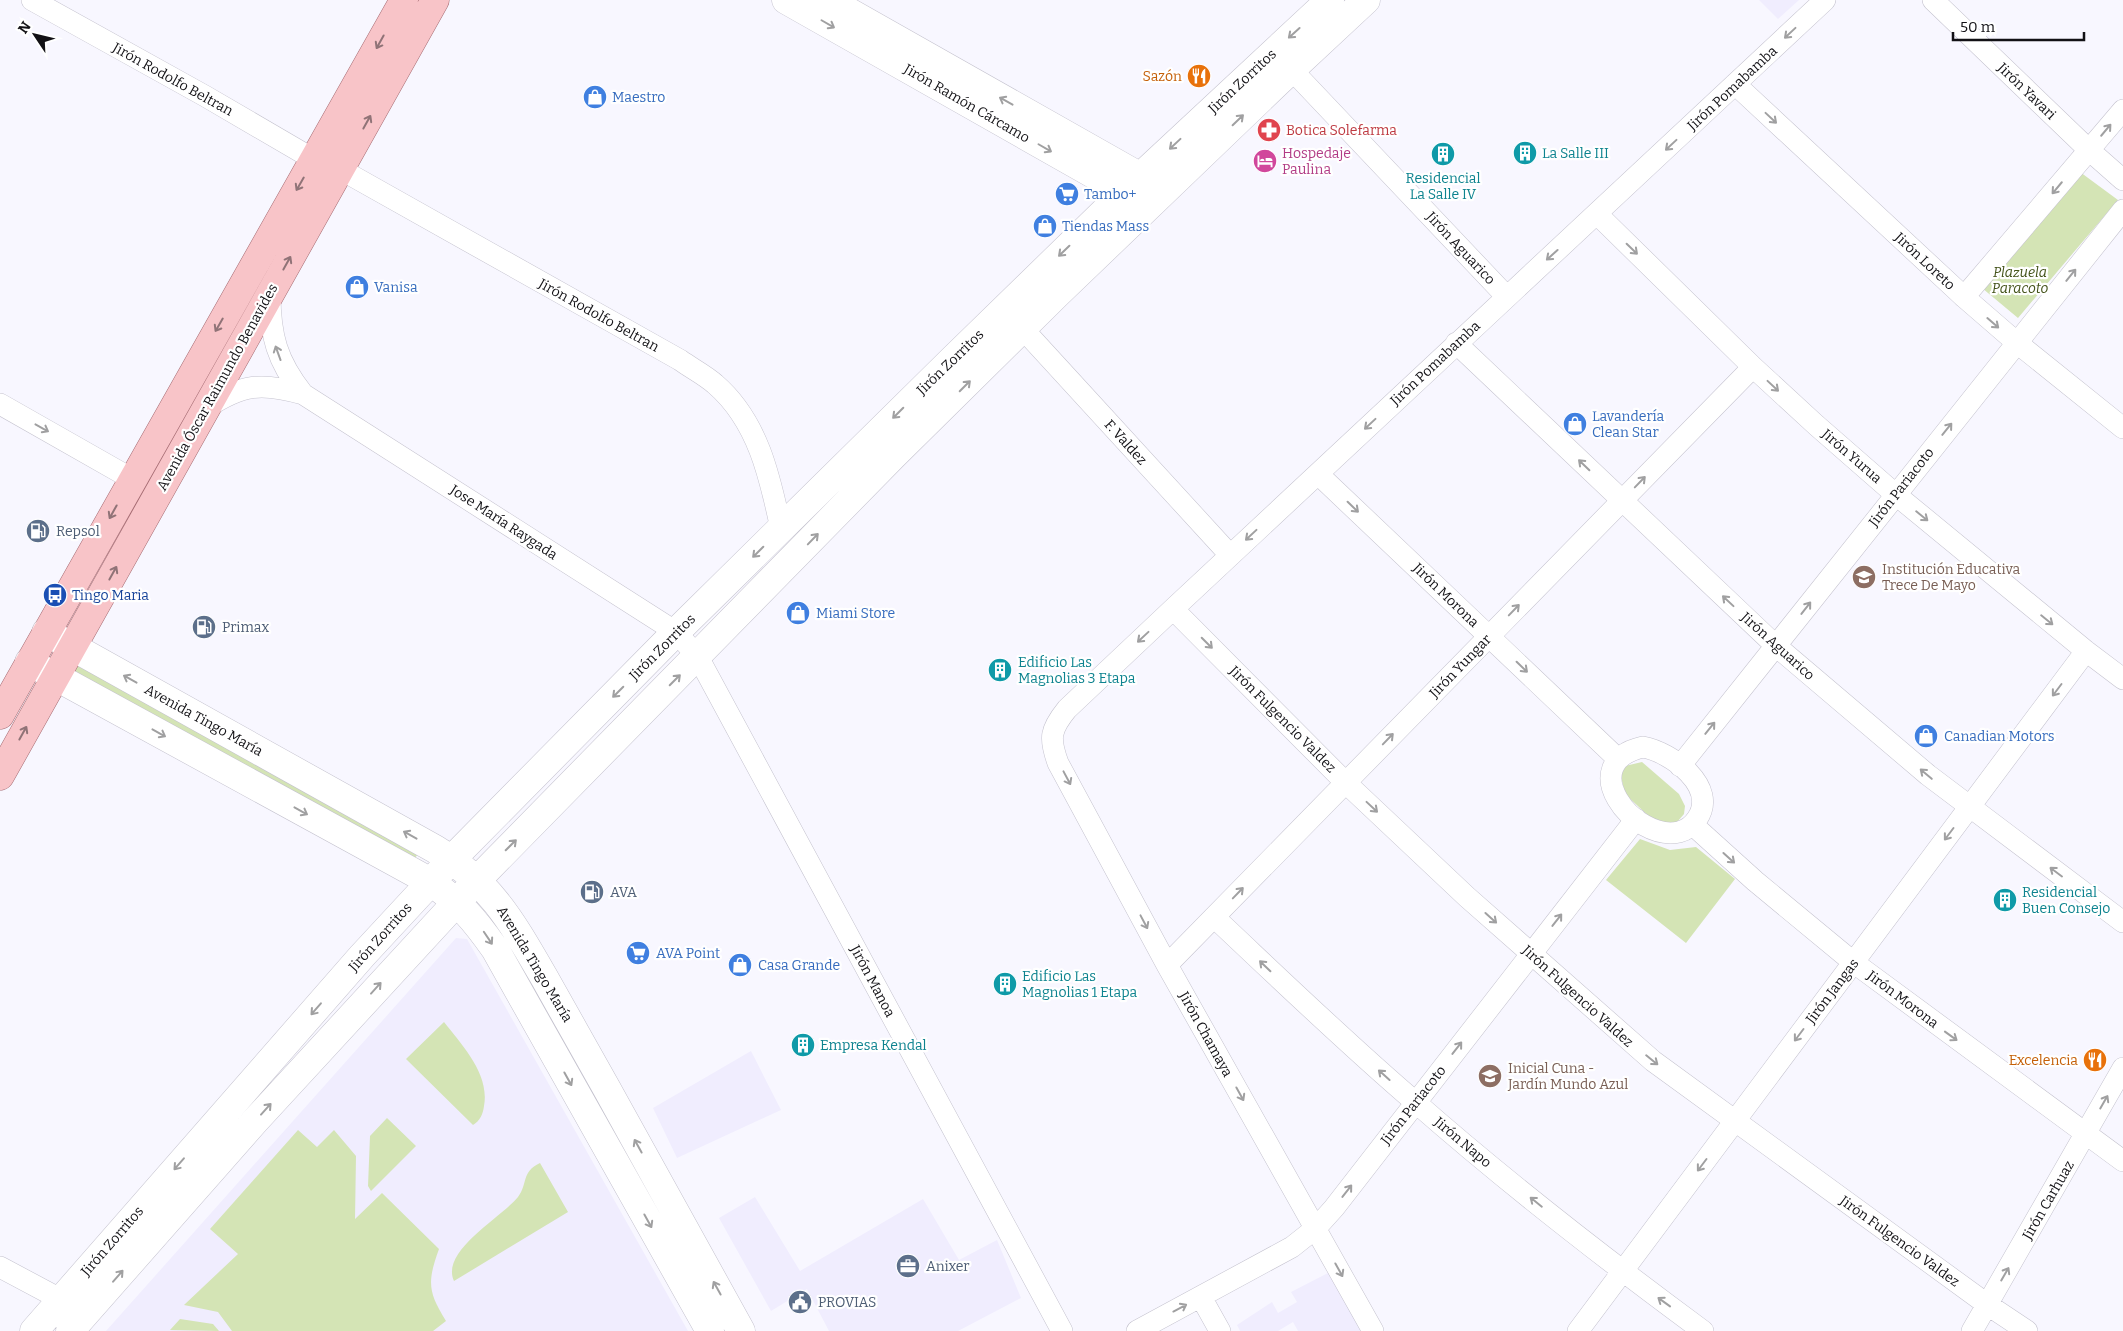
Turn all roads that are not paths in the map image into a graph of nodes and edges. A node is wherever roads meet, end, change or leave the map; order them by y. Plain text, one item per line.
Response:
1 (32, 0) edge
2 (404, 0) edge
3 (435, 0) edge
4 (786, 0) edge
5 (828, 0) edge
6 (1330, 0) edge
7 (1366, 0) edge
8 (1825, 0) edge
9 (1934, 0) edge
10 (1291, 69) junction
11 (1736, 84) junction
12 (973, 94) junction
13 (2123, 110) edge
14 (2089, 150) junction
15 (313, 159) junction
16 (340, 169) junction
17 (2123, 180) edge
18 (1132, 185) junction
19 (1157, 198) junction
20 (2123, 210) edge
21 (1597, 214) junction
22 (270, 294) junction
23 (1507, 297) junction
24 (1964, 297) junction
25 (1023, 329) junction
26 (2016, 342) junction
27 (1456, 343) junction
28 (1753, 367) junction
29 (303, 394) junction
30 (0, 404) edge
31 (205, 409) junction
32 (2123, 428) edge
33 (1318, 474) junction
34 (132, 479) junction
35 (1895, 494) junction
36 (1621, 501) junction
37 (781, 529) junction
38 (1230, 555) junction
39 (1173, 609) junction
40 (46, 632) junction
41 (676, 632) junction
42 (1489, 636) junction
43 (72, 646) junction
44 (1776, 646) junction
45 (2086, 651) junction
46 (698, 657) junction
47 (29, 662) junction
48 (55, 676) junction
49 (2123, 680) edge
50 (0, 715) edge
51 (1052, 733) joint
52 (1618, 759) junction
53 (1680, 766) junction
54 (0, 776) edge
55 (1346, 782) junction
56 (1969, 808) junction
57 (1636, 819) junction
58 (1693, 825) junction
59 (452, 859) junction
60 (477, 880) junction
61 (431, 882) junction
62 (457, 901) junction
63 (1214, 917) junction
64 (2123, 922) edge
65 (1531, 954) junction
66 (1854, 962) junction
67 (1167, 964) junction
68 (2123, 1068) edge
69 (1415, 1102) junction
70 (1734, 1122) junction
71 (2086, 1133) junction
72 (2123, 1161) edge
73 (1316, 1228) junction
74 (0, 1266) edge
75 (1622, 1271) junction
76 (1201, 1297) junction
77 (60, 1299) junction
78 (1988, 1305) junction
79 (78, 1322) edge
80 (34, 1331) edge
81 (710, 1331) edge
82 (741, 1331) edge
83 (1062, 1331) edge
84 (1138, 1331) edge
85 (1220, 1331) edge
86 (1373, 1331) edge
87 (1578, 1331) edge
88 (1703, 1331) edge
89 (1972, 1331) edge
90 (2027, 1331) edge

1 - 15 street, Jirón Rodolfo Beltran
2 -> 15 main road, Avenida Óscar Raimundo Benavides
16 -> 3 main road, Avenida Óscar Raimundo Benavides
4 -> 12 main road, Jirón Ramón Cárcamo
5 - 12 main road, Jirón Ramón Cárcamo
6 -> 18 main road, Jirón Zorritos
7 - 10 main road, Jirón Zorritos
8 -> 11 street, Jirón Pomabamba
9 - 14 street, Jirón Yavari
19 -> 10 main road, Jirón Zorritos
10 - 23 street, Jirón Aguarico
11 -> 21 street, Jirón Pomabamba
11 -> 24 street, Jirón Loreto
12 - 18 main road, Jirón Ramón Cárcamo
14 -> 13 street
14 - 17 street, Jirón Yavari
14 -> 24 street
15 -> 34 main road, Avenida Óscar Raimundo Benavides
22 -> 16 main road, Avenida Óscar Raimundo Benavides
16 - 37 street, Jirón Rodolfo Beltran
18 - 19 main road, Jirón Ramón Cárcamo
18 -> 37 main road, Jirón Zorritos
19 - 25 main road, Jirón Zorritos
26 -> 20 street, Jirón Pariacoto
21 -> 23 street, Jirón Pomabamba
21 -> 28 street, Jirón Yurua
29 -> 22 street, Jose María Raygada
22 - 31 main road, Avenida Óscar Raimundo Benavides
23 - 27 street, Jirón Pomabamba
24 -> 26 street, Jirón Loreto
25 - 38 street, F. Valdez
46 -> 25 main road, Jirón Zorritos
26 - 32 street, Jirón Loreto
35 -> 26 street, Jirón Pariacoto
27 -> 33 street, Jirón Pomabamba
36 -> 27 street, Jirón Aguarico
28 -> 35 street, Jirón Yurua
36 -> 28 street, Jirón Yungar
29 - 31 street, Jose María Raygada
29 - 41 street, Jose María Raygada
30 -> 34 street
43 -> 31 main road, Avenida Óscar Raimundo Benavides
33 -> 38 street, Jirón Pomabamba
33 -> 42 street, Jirón Morona
34 -> 40 main road, Avenida Óscar Raimundo Benavides
44 -> 35 street, Jirón Pariacoto
35 -> 45 street, Jirón Yurua
42 -> 36 street, Jirón Yungar
44 -> 36 street, Jirón Aguarico
37 -> 41 main road, Jirón Zorritos
38 - 39 street, Jirón Pomabamba
39 -> 51 street, Jirón Pomabamba
39 -> 55 street, Jirón Fulgencio Valdez
40 - 43 main road, Avenida Tingo María
40 - 47 main road, Avenida Óscar Raimundo Benavides
41 - 46 street, Jose María Raygada
41 -> 59 main road, Jirón Zorritos
42 -> 52 street, Jirón Morona
55 -> 42 street, Jirón Yungar
43 - 48 main road, Avenida Óscar Raimundo Benavides
59 -> 43 main road, Avenida Tingo María
53 -> 44 street, Jirón Pariacoto
56 -> 44 street, Jirón Aguarico
45 - 49 street, Jirón Yurua
45 -> 56 street, Jirón Jangas
60 -> 46 main road, Jirón Zorritos
46 - 83 street, Jirón Manoa
47 - 48 main road, Avenida Tingo María
47 - 50 main road, Avenida Óscar Raimundo Benavides
54 -> 48 main road, Avenida Óscar Raimundo Benavides
48 -> 61 main road, Avenida Tingo María
51 -> 67 street, Jirón Chamaya
52 - 53 street
52 - 57 street
53 - 58 street
63 -> 55 street, Jirón Yungar
55 -> 65 street, Jirón Fulgencio Valdez
64 -> 56 street, Jirón Aguarico
56 -> 66 street, Jirón Jangas
57 - 58 street
65 -> 57 street, Jirón Pariacoto
58 -> 66 street, Jirón Morona
59 - 60 main road, Avenida Tingo María
59 - 61 main road, Jirón Zorritos
60 - 62 main road, Jirón Zorritos
82 -> 60 main road, Avenida Tingo María
61 - 62 main road, Avenida Tingo María
61 -> 77 main road, Jirón Zorritos
79 -> 62 main road, Jirón Zorritos
62 -> 81 main road, Avenida Tingo María
63 - 67 street, Jirón Yungar
69 -> 63 street, Jirón Napo
69 -> 65 street, Jirón Pariacoto
65 -> 70 street, Jirón Fulgencio Valdez
66 -> 70 street, Jirón Jangas
66 -> 71 street, Jirón Morona
67 -> 73 street, Jirón Chamaya
71 -> 68 street, Jirón Carhuaz
73 -> 69 street, Jirón Pariacoto
75 -> 69 street, Jirón Napo
70 -> 75 street, Jirón Jangas
70 - 78 street, Jirón Fulgencio Valdez
71 - 72 street, Jirón Morona
78 -> 71 street, Jirón Carhuaz
73 - 76 street, Jirón Pariacoto
73 -> 86 street, Jirón Chamaya
74 - 77 street
75 - 87 street, Jirón Jangas
88 -> 75 street, Jirón Napo
84 -> 76 street, Jirón Pariacoto
76 - 85 street
77 - 79 street
77 - 80 main road, Jirón Zorritos
78 - 89 street, Jirón Carhuaz
78 - 90 street, Jirón Fulgencio Valdez

